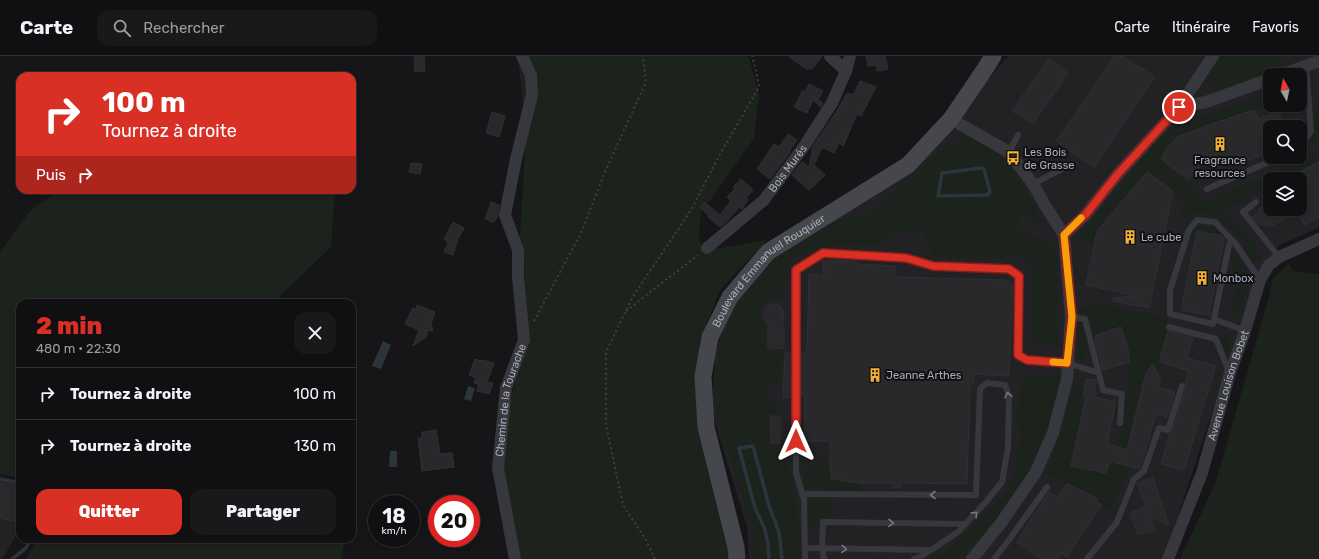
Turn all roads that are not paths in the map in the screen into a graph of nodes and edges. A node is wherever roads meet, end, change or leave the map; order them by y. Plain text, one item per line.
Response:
1 (522, 56) edge
2 (830, 56) edge
3 (850, 56) edge
4 (993, 56) edge
5 (1213, 56) edge
6 (1319, 61) edge
7 (1306, 66) junction
8 (1301, 68) edge
9 (846, 72) junction
10 (1263, 82) edge
11 (1179, 107) junction
12 (951, 119) junction
13 (1018, 135) dead end
14 (1307, 136) edge
15 (1009, 152) junction
16 (1264, 164) edge
17 (1062, 169) dead end
18 (1033, 184) junction
19 (1207, 189) dead end
20 (1256, 202) dead end
21 (1064, 235) junction
22 (1319, 239) edge
23 (1232, 240) junction
24 (707, 248) road end
25 (1279, 257) junction
26 (1260, 280) junction
27 (1072, 317) junction
28 (1214, 319) junction
29 (1169, 327) dead end
30 (1245, 331) junction
31 (1067, 363) junction
32 (1099, 373) junction
33 (1230, 373) junction
34 (1182, 386) dead end
35 (1120, 423) dead end
36 (1047, 487) dead end
37 (802, 494) junction
38 (965, 524) junction
39 (805, 548) junction
40 (822, 548) junction
41 (931, 550) junction
42 (515, 559) edge
43 (737, 559) edge
44 (805, 559) edge
45 (824, 559) edge
46 (914, 559) edge
47 (972, 559) edge
48 (994, 559) edge
49 (1087, 559) edge
50 (1168, 559) edge

1 - 42 street, Chemin de la Tourache
2 - 9 street
3 - 9 street, Bois Murés
4 - 12 street, Boulevard Emmanuel Rouquier
5 - 11 street
6 - 7 street
7 - 8 street
7 - 14 lane
9 - 24 street, Bois Murés
10 - 11 street
11 - 21 street
12 - 15 street
12 - 43 street, Boulevard Emmanuel Rouquier
13 - 15 lane
15 - 18 street
16 - 19 lane
17 - 18 lane
18 - 21 street
20 - 25 lane
21 - 27 street
22 - 25 street, Avenue Louison Bobet
23 - 26 lane
23 - 28 lane
23 - 28 lane
25 - 26 street, Avenue Louison Bobet
26 - 30 street, Avenue Louison Bobet
27 - 31 street
27 - 32 lane
28 - 30 lane
29 - 33 lane
30 - 33 street, Avenue Louison Bobet
31 - 32 lane
31 - 37 lane
31 - 47 street
32 - 35 lane
33 - 50 street, Avenue Louison Bobet
34 - 49 lane
36 - 48 lane
38 -> 37 lane
37 - 39 lane
40 -> 38 lane
38 - 41 lane
39 - 40 lane
39 - 44 lane
40 -> 41 lane
40 - 45 lane
41 - 46 lane

